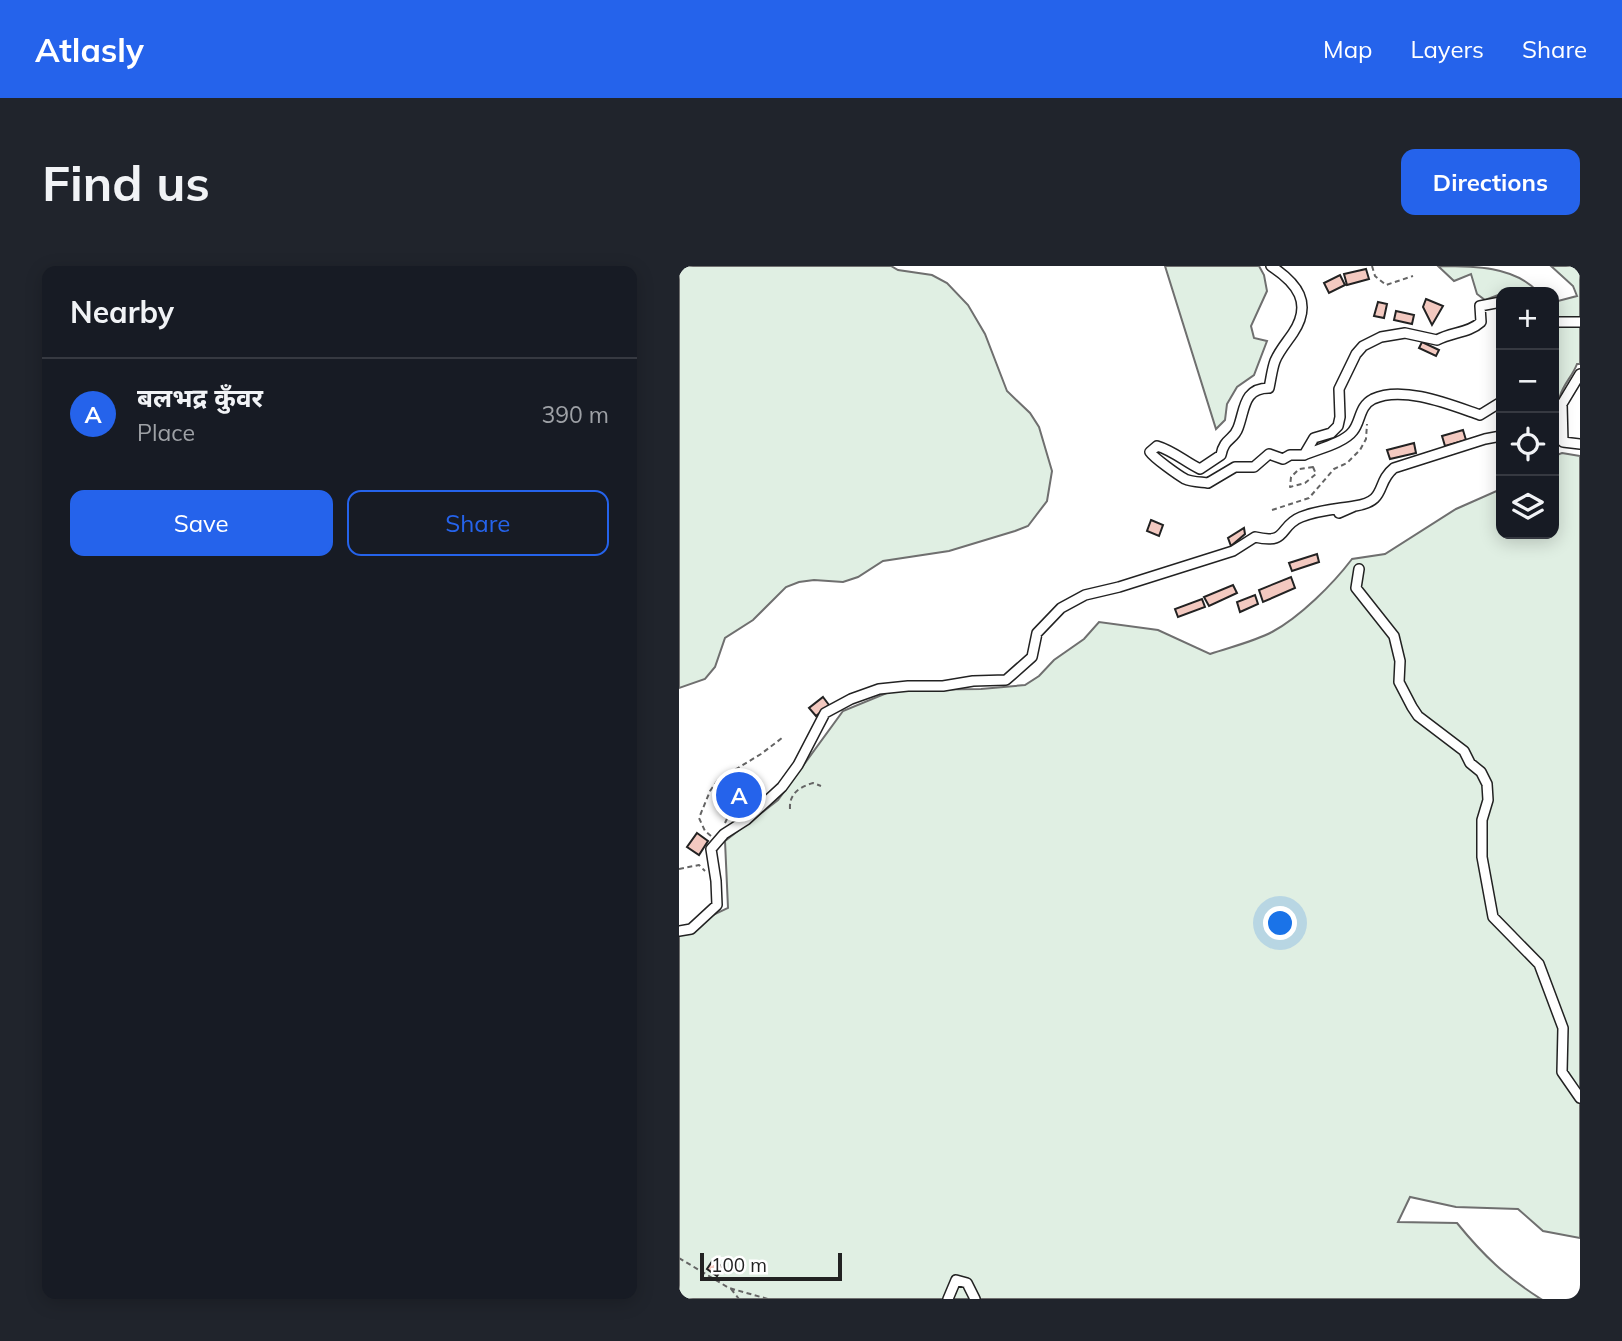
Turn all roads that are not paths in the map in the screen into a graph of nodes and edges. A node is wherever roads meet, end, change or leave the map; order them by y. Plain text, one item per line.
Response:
1 (1271, 266) edge
2 (1496, 303) edge
3 (1559, 322) edge
4 (1580, 322) edge
5 (1580, 374) edge
6 (1496, 404) edge
7 (1559, 423) edge
8 (1496, 437) edge
9 (1559, 437) edge
10 (1580, 444) edge
11 (1304, 455) junction
12 (1355, 506) junction
13 (1339, 513) dead end
14 (1359, 569) dead end
15 (679, 931) edge
16 (1580, 1098) edge
17 (948, 1299) edge
18 (975, 1299) edge

1 - 11 street
2 - 11 street
3 - 4 street
5 - 7 street
6 - 11 street
8 - 12 street
9 - 10 street
12 - 13 street
12 - 15 street
14 - 16 street
17 - 18 street

